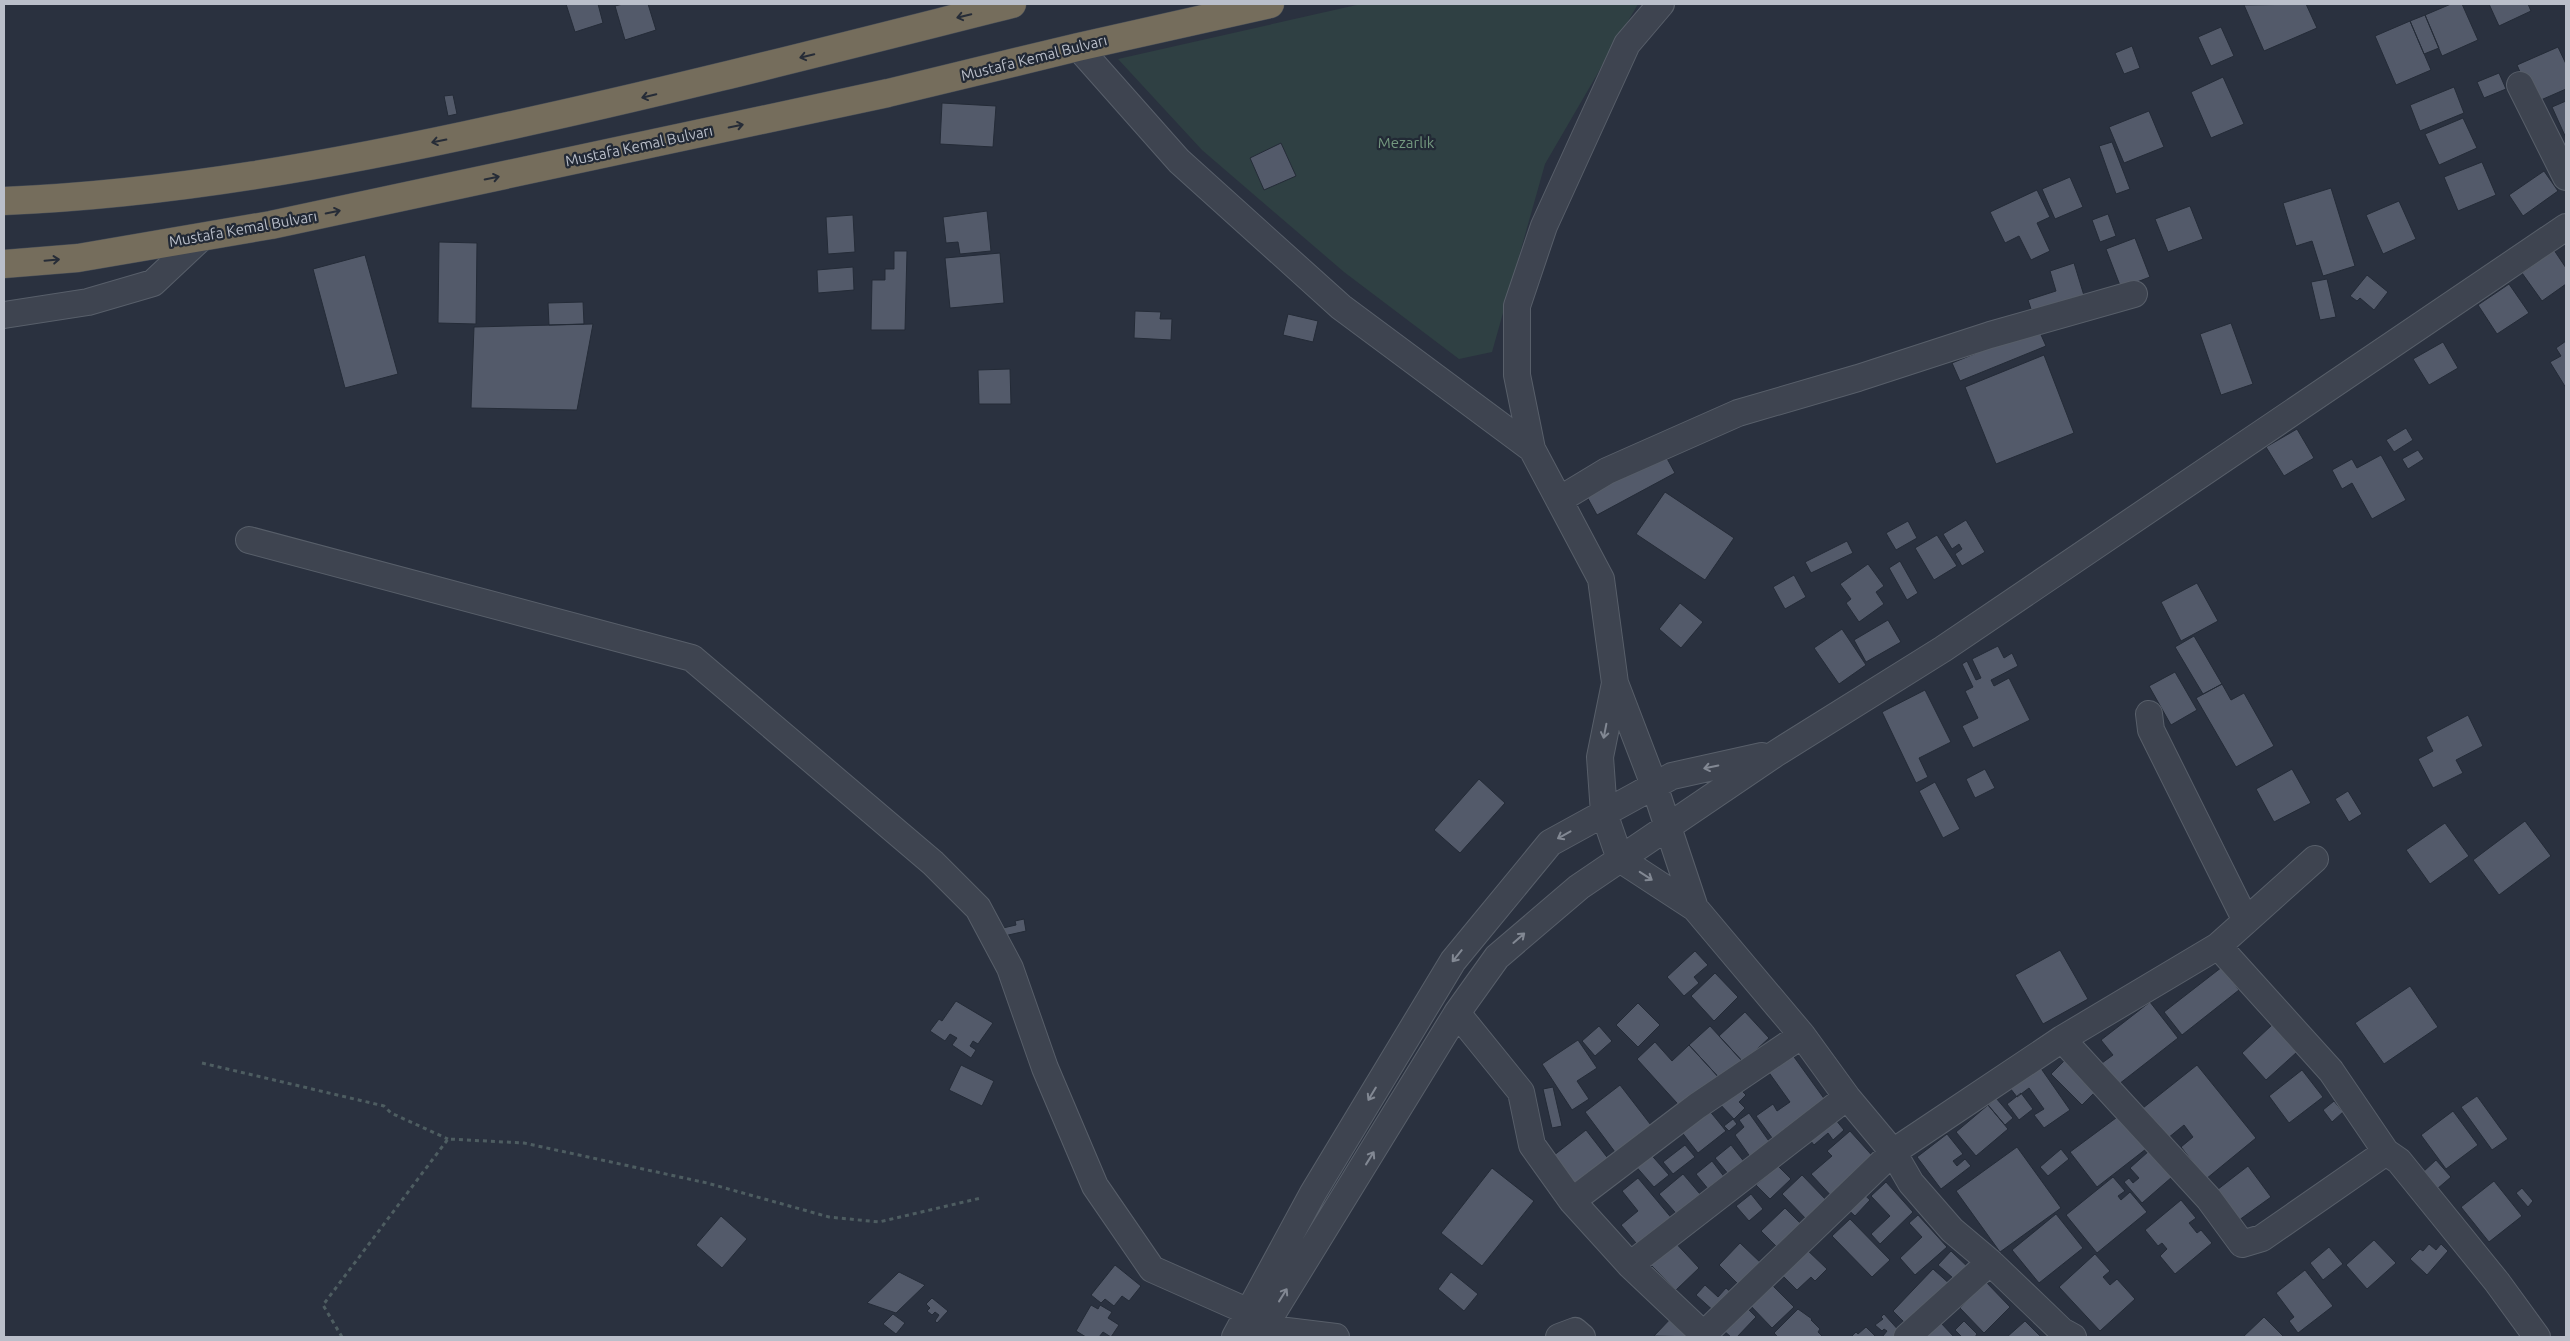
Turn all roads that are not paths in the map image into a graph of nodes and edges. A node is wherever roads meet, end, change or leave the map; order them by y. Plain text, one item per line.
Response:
1 (1012, 4) edge
2 (1270, 4) edge
3 (1661, 4) edge
4 (1078, 47) junction
5 (2520, 85) dead end
6 (2566, 177) edge
7 (4, 201) edge
8 (2566, 227) edge
9 (202, 237) junction
10 (4, 264) edge
11 (2134, 294) dead end
12 (4, 315) edge
13 (1532, 449) junction
14 (1559, 500) junction
15 (249, 540) dead end
16 (1615, 683) junction
17 (2149, 714) dead end
18 (1775, 754) junction
19 (1654, 785) junction
20 (1604, 813) junction
21 (1668, 825) junction
22 (1620, 859) junction
23 (2315, 859) dead end
24 (1696, 908) junction
25 (2246, 921) junction
26 (2218, 946) junction
27 (1457, 1013) junction
28 (1802, 1035) junction
29 (2062, 1040) junction
30 (1847, 1097) junction
31 (1893, 1152) junction
32 (2386, 1152) junction
33 (1572, 1200) junction
34 (1990, 1262) junction
35 (1630, 1265) junction
36 (1257, 1326) edge
37 (2064, 1335) edge
38 (1705, 1336) edge
39 (1235, 1337) edge
40 (1336, 1337) edge
41 (1559, 1337) edge
42 (1582, 1337) edge
43 (1906, 1337) edge
44 (2537, 1337) edge

1 -> 7 highway
2 - 4 highway, Mustafa Kemal Bulvarı
3 - 13 street
9 -> 4 highway, Mustafa Kemal Bulvarı
4 - 13 street
5 - 6 street
8 - 18 street
10 -> 9 highway, Mustafa Kemal Bulvarı
9 - 12 street
11 - 14 street
13 - 14 street
14 - 16 street
15 - 36 street
16 - 19 street
16 -> 20 street
17 - 25 street
18 -> 19 street
18 - 21 street
19 - 20 street
19 - 21 street
20 - 22 street
20 -> 36 street
21 - 22 street
21 - 24 street
22 -> 24 street
27 -> 22 street
23 - 25 street
24 - 28 street
25 - 26 street
26 - 29 street
26 - 32 street
27 - 33 street
36 -> 27 street
28 - 30 street
28 - 33 street
29 - 31 street
29 - 32 street
30 - 31 street
30 - 35 street
31 - 34 street
31 - 38 street
32 - 44 street
33 - 35 street
34 - 37 street
34 - 43 street
35 - 38 street
36 - 39 street
36 - 40 street
41 - 42 street

